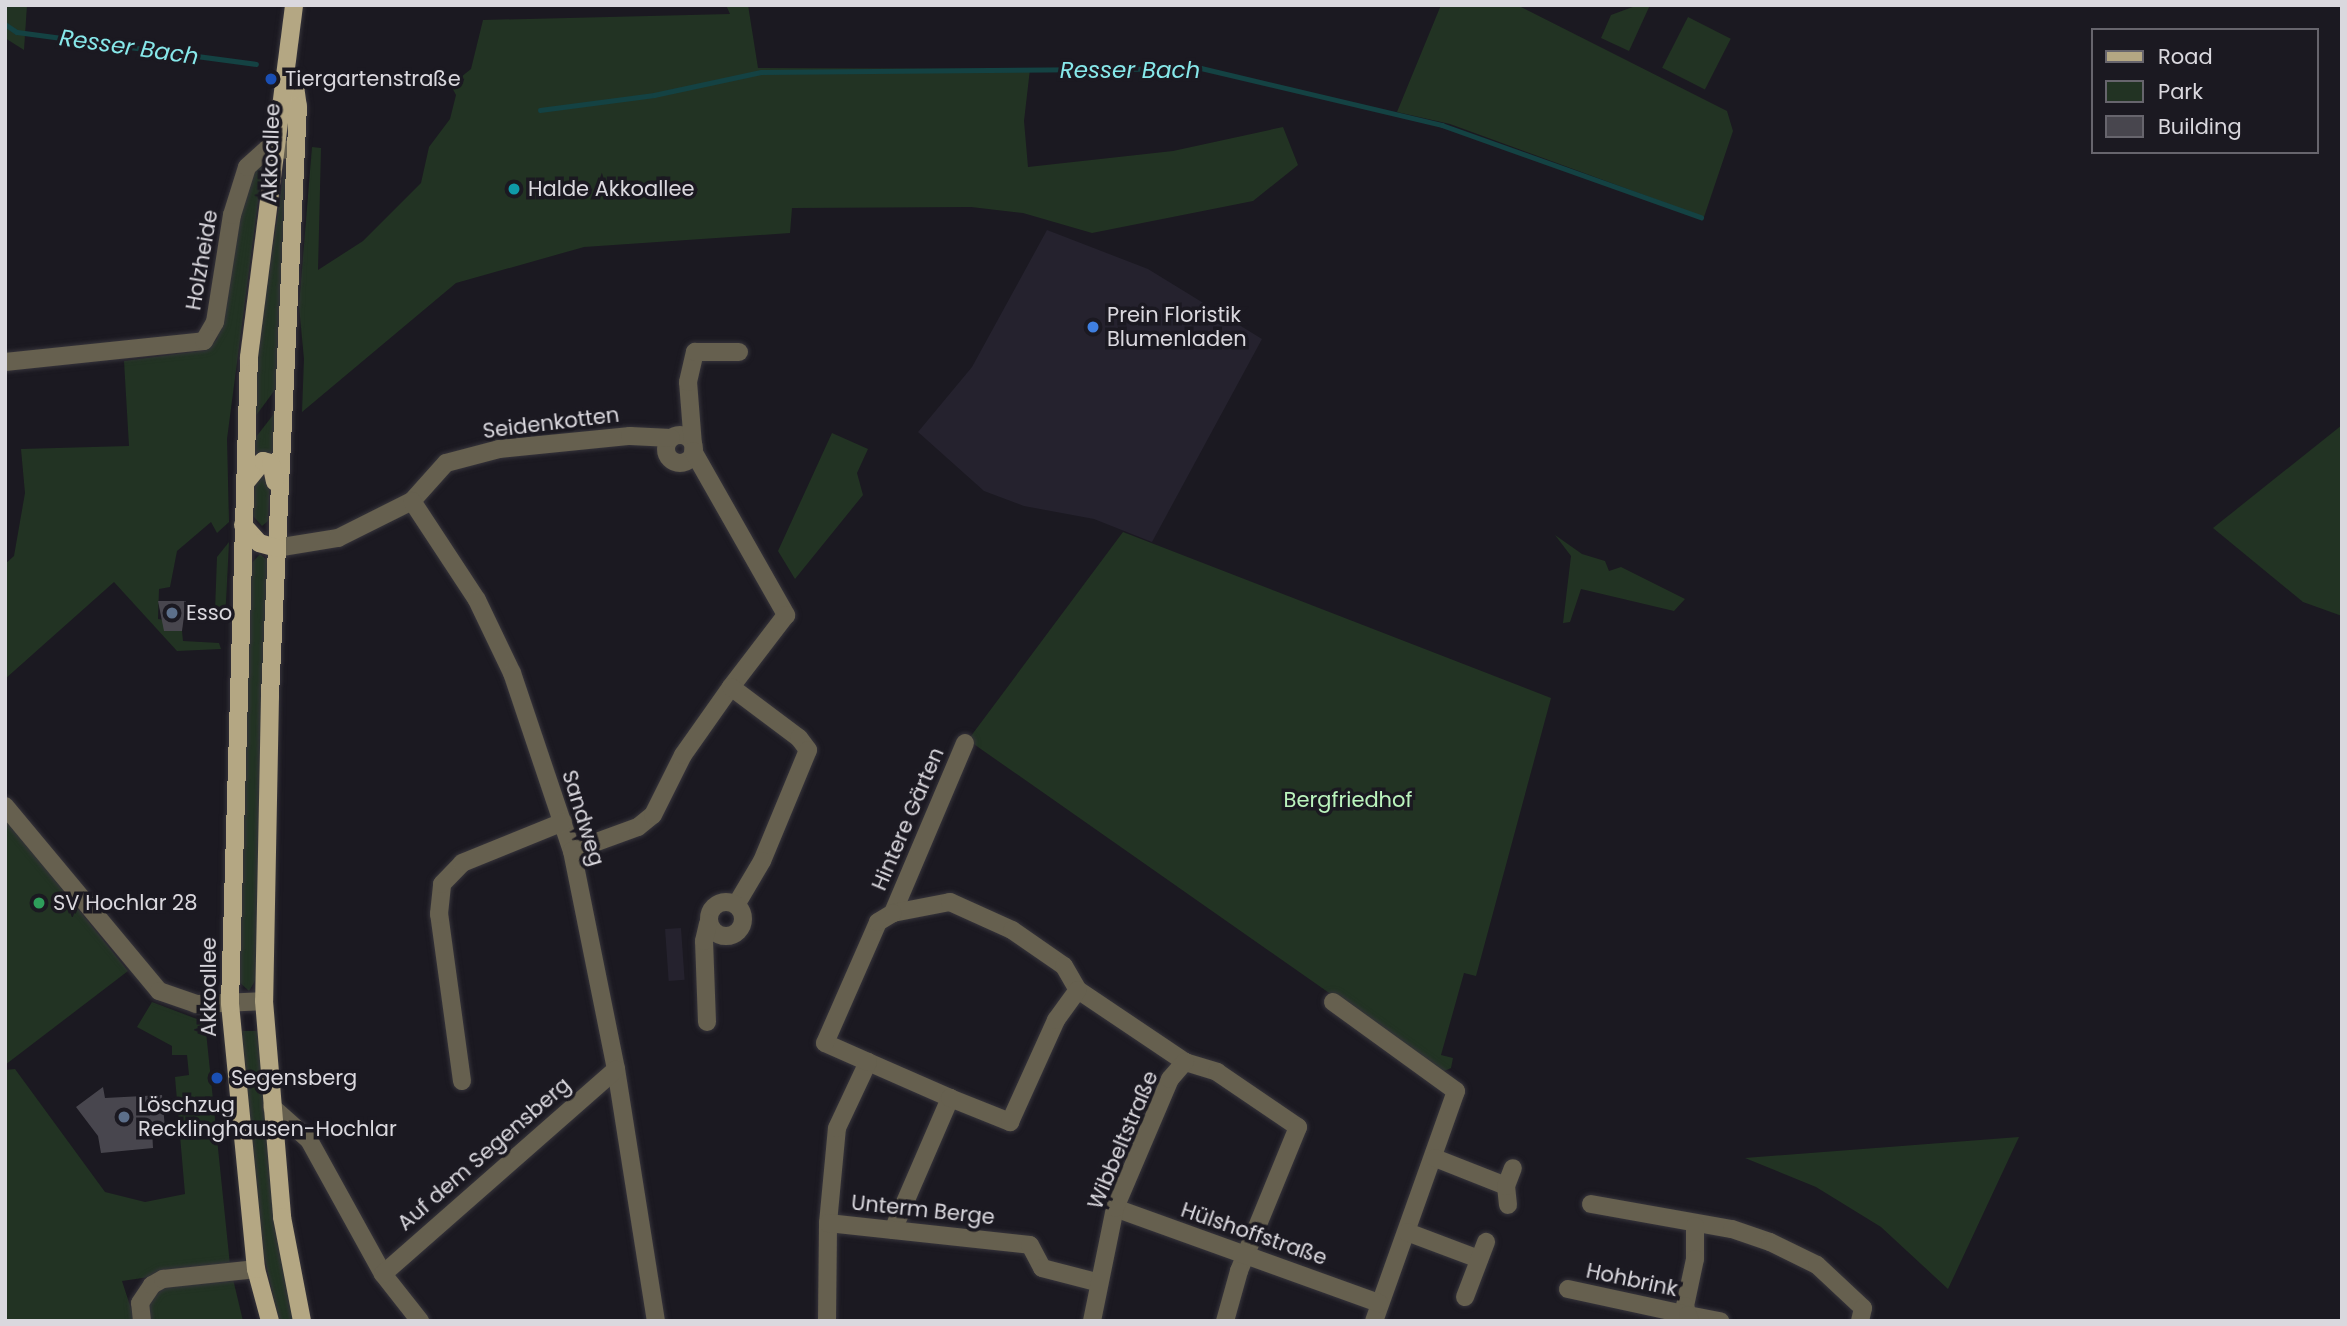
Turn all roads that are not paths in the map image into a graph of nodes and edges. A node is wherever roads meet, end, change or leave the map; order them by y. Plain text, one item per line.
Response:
1 (294, 5) edge
2 (291, 58) junction
3 (277, 148) junction
4 (295, 150) junction
5 (738, 352) dead end
6 (5, 362) edge
7 (693, 448) junction
8 (244, 488) junction
9 (412, 501) junction
10 (278, 513) junction
11 (243, 525) junction
12 (276, 548) junction
13 (731, 687) junction
14 (965, 743) dead end
15 (5, 806) edge
16 (563, 822) junction
17 (572, 851) junction
18 (736, 905) junction
19 (893, 913) junction
20 (708, 923) junction
21 (1078, 989) junction
22 (264, 1001) junction
23 (1333, 1002) dead end
24 (230, 1003) junction
25 (707, 1022) dead end
26 (868, 1062) junction
27 (1185, 1062) junction
28 (616, 1069) junction
29 (462, 1081) dead end
30 (950, 1098) junction
31 (272, 1107) junction
32 (1435, 1158) junction
33 (1513, 1168) dead end
34 (1506, 1186) junction
35 (1591, 1204) dead end
36 (1508, 1205) dead end
37 (1115, 1208) junction
38 (828, 1223) junction
39 (1695, 1226) junction
40 (893, 1230) junction
41 (1407, 1232) junction
42 (1250, 1254) junction
43 (256, 1269) junction
44 (383, 1274) junction
45 (1096, 1282) junction
46 (1567, 1289) dead end
47 (1465, 1297) dead end
48 (1379, 1303) junction
49 (1689, 1318) edge
50 (142, 1321) edge
51 (270, 1321) edge
52 (302, 1321) edge
53 (420, 1321) edge
54 (656, 1321) edge
55 (827, 1321) edge
56 (1092, 1321) edge
57 (1225, 1321) edge
58 (1374, 1321) edge
59 (1720, 1321) edge
60 (1860, 1321) edge

1 - 2 main road
2 - 3 main road, Akkoallee
2 - 4 main road, Akkoallee
3 - 4 street
3 - 6 street, Holzheide
3 - 8 main road, Akkoallee
4 - 10 main road, Akkoallee
5 - 7 street
7 - 9 street, Seidenkotten
7 - 13 street
8 - 10 main road, Akkoallee
8 - 11 main road, Akkoallee
9 - 12 street
9 - 16 street, Sandweg
10 - 12 main road, Akkoallee
11 - 12 main road
11 - 24 main road, Akkoallee
12 - 22 main road, Akkoallee
13 - 17 street
13 - 18 street
14 - 19 street, Hintere Gärten
15 - 24 street
16 - 17 street, Sandweg
16 - 29 street
17 - 28 street, Sandweg
18 - 20 street
18 - 20 street
19 - 21 street, Hintere Gärten
19 - 26 street, Hintere Gärten
20 - 25 street
21 - 27 street, Hintere Gärten
21 - 30 street
22 - 24 street
22 - 31 main road, Akkoallee
23 - 32 street
24 - 43 main road, Akkoallee
26 - 30 street
26 - 38 street
27 - 37 street, Wibbeltstraße
27 - 42 street, Hintere Gärten
28 - 44 street, Auf dem Segensberg
28 - 54 street, Sandweg
30 - 40 street
31 - 44 street
31 - 52 main road, Akkoallee
32 - 34 street
32 - 41 street
33 - 34 street
34 - 36 street
35 - 39 street
37 - 42 street, Hülshoffstraße
37 - 45 street, Wibbeltstraße
38 - 40 street, Unterm Berge
38 - 55 street, Unterm Berge
39 - 49 street, Hohbrink
39 - 60 street
40 - 45 street, Unterm Berge
41 - 47 street
41 - 48 street
42 - 48 street, Hülshoffstraße
42 - 57 street
43 - 50 street
43 - 51 main road, Akkoallee
44 - 53 street
45 - 56 street, Wibbeltstraße
46 - 49 street, Hohbrink
48 - 58 street
49 - 59 street, Hohbrink

